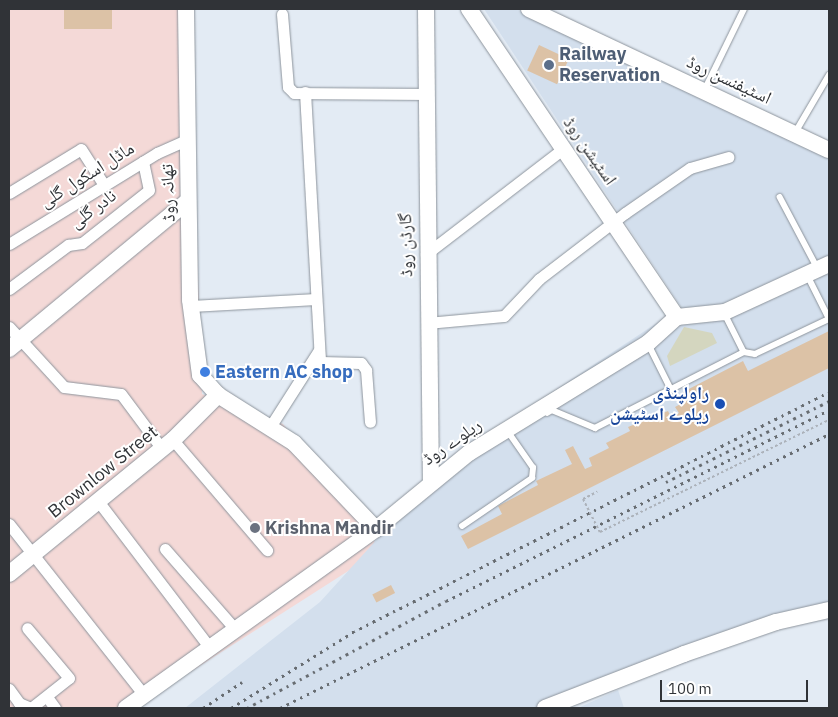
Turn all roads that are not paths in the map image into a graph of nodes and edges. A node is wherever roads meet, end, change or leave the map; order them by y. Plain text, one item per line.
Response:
1 (186, 9) edge
2 (426, 9) edge
3 (469, 9) edge
4 (529, 9) edge
5 (744, 9) edge
6 (282, 14) dead end
7 (829, 74) edge
8 (704, 91) junction
9 (306, 92) junction
10 (424, 94) junction
11 (795, 133) junction
12 (186, 140) junction
13 (564, 148) junction
14 (829, 150) edge
15 (728, 157) dead end
16 (143, 162) junction
17 (104, 185) junction
18 (9, 193) edge
19 (780, 197) dead end
20 (188, 201) junction
21 (614, 221) junction
22 (9, 244) edge
23 (426, 254) junction
24 (818, 269) edge
25 (9, 289) edge
26 (316, 300) junction
27 (191, 306) junction
28 (724, 312) junction
29 (677, 317) junction
30 (829, 319) edge
31 (427, 323) junction
32 (9, 327) edge
33 (648, 343) junction
34 (14, 344) edge
35 (319, 350) junction
36 (744, 352) junction
37 (671, 389) junction
38 (218, 396) junction
39 (370, 422) dead end
40 (270, 427) junction
41 (510, 435) junction
42 (168, 444) junction
43 (455, 466) junction
44 (431, 482) junction
45 (98, 501) junction
46 (9, 524) edge
47 (462, 526) dead end
48 (376, 529) junction
49 (165, 550) dead end
50 (267, 550) dead end
51 (33, 555) junction
52 (9, 574) edge
53 (829, 610) edge
54 (27, 628) dead end
55 (235, 629) junction
56 (210, 648) junction
57 (9, 689) edge
58 (144, 695) junction
59 (47, 697) junction
60 (55, 708) edge
61 (126, 708) edge
62 (545, 708) edge

1 - 12 street, تھانہ روڈ
2 - 10 street, گارڈن روڈ
3 - 13 street, اسٹیشن روڈ
4 - 8 street, اسٹیفنسن روڈ
5 - 8 lane
6 - 9 street
7 - 11 lane
8 - 11 street, اسٹیفنسن روڈ
9 - 10 street
9 - 26 street
10 - 23 street, گارڈن روڈ
11 - 14 street, اسٹیفنسن روڈ
12 - 16 street, ماڈل اسکول گلی
12 - 20 street, تھانہ روڈ
13 - 21 street, اسٹیشن روڈ
13 - 23 street
15 - 21 street
16 - 17 street, ماڈل اسکول گلی
16 - 25 street, نادر گلی
17 - 18 street
17 - 22 street, ماڈل اسکول گلی
19 - 24 lane
20 - 27 street, تھانہ روڈ
20 - 34 street
21 - 29 street, اسٹیشن روڈ
21 - 31 street
23 - 31 street, گارڈن روڈ
24 - 28 street
24 - 30 lane
26 - 27 street
26 - 35 street
27 - 38 street, تھانہ روڈ
28 - 29 street
28 - 36 lane
29 - 33 street, ریلوے روڈ
30 - 36 lane
31 - 44 street, گارڈن روڈ
32 - 34 street
33 - 37 lane
33 - 43 street, ریلوے روڈ
34 - 42 street
35 - 39 street
35 - 40 street
36 - 37 lane
37 - 41 lane
38 - 40 street
38 - 42 street, Brownlow Street
40 - 48 street
41 - 43 lane
41 - 47 lane
42 - 45 street, Brownlow Street
42 - 50 street
43 - 44 street, ریلوے روڈ
44 - 48 street, ریلوے روڈ
45 - 51 street, Brownlow Street
45 - 56 street
46 - 51 street
48 - 55 street, ریلوے روڈ
49 - 55 street
51 - 52 street, Brownlow Street
51 - 58 street
53 - 62 street
54 - 59 street
55 - 56 street, ریلوے روڈ
56 - 58 street, ریلوے روڈ
57 - 59 street
58 - 61 street, ریلوے روڈ
59 - 60 street

